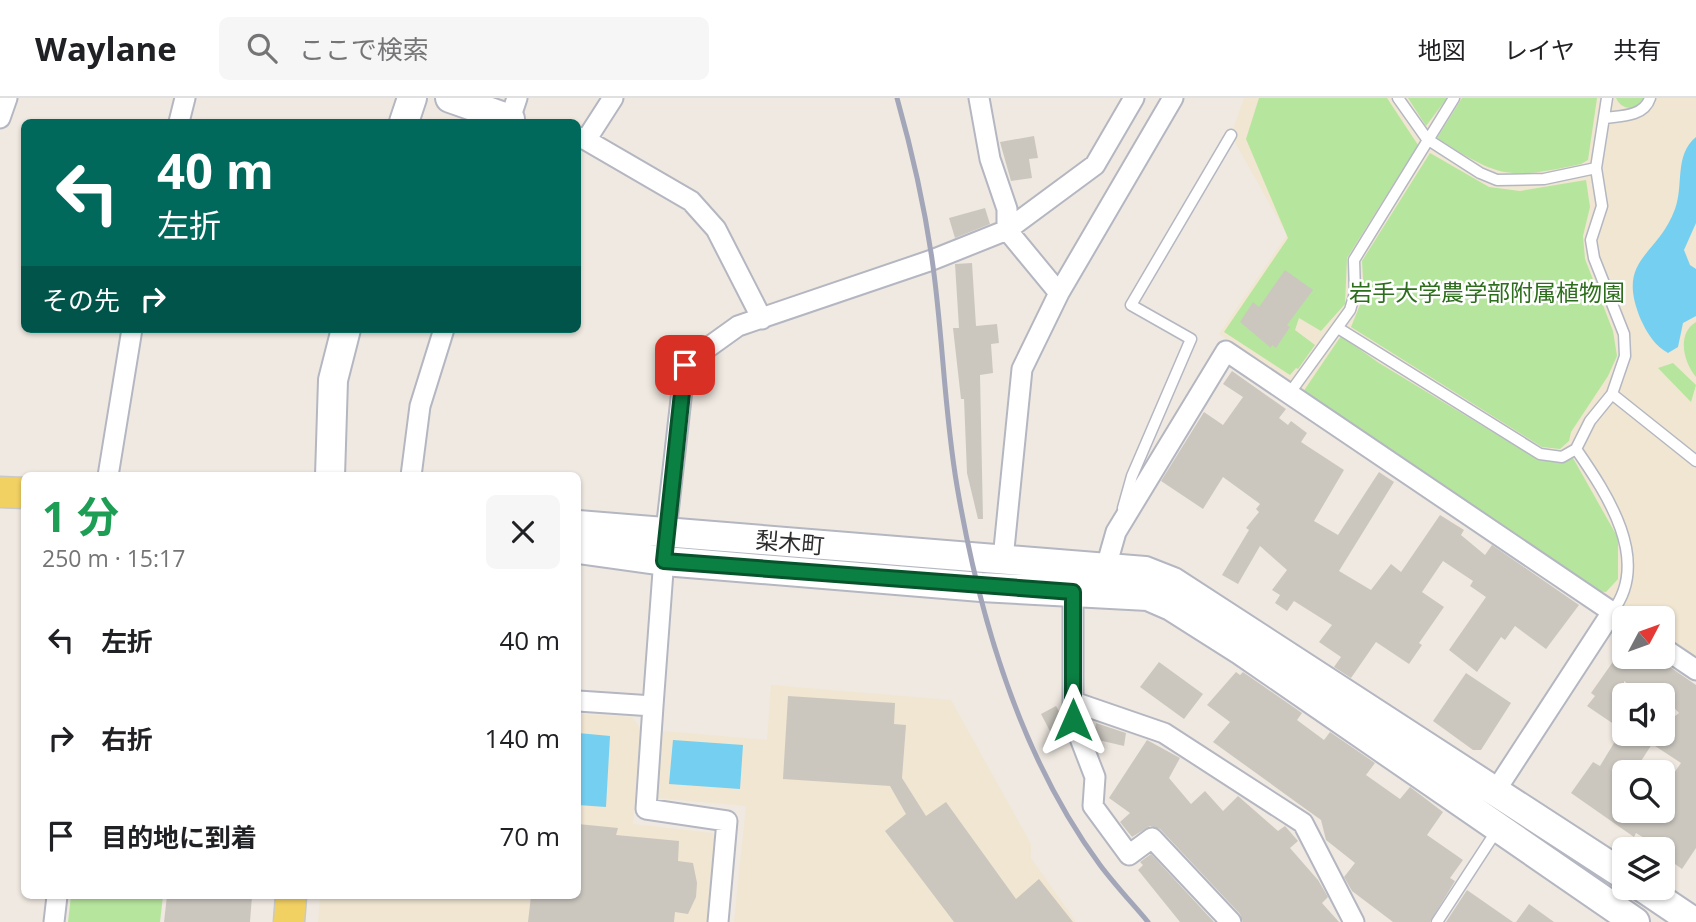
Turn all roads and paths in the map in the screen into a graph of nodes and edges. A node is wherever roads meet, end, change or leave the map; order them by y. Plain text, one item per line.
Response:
1 (7, 98) edge
2 (185, 98) edge
3 (412, 98) edge
4 (450, 98) edge
5 (613, 98) edge
6 (979, 98) edge
7 (1134, 98) edge
8 (1173, 98) edge
9 (1398, 98) edge
10 (1454, 98) edge
11 (1606, 98) edge
12 (1650, 98) edge
13 (514, 116) edge
14 (0, 118) edge
15 (1604, 118) junction
16 (180, 119) edge
17 (405, 119) edge
18 (1231, 135) dead end
19 (582, 138) edge
20 (1427, 139) junction
21 (1596, 168) junction
22 (1007, 230) junction
23 (1059, 293) junction
24 (762, 319) junction
25 (1338, 328) junction
26 (131, 333) edge
27 (345, 333) edge
28 (443, 333) edge
29 (1289, 394) junction
30 (1612, 394) junction
31 (1576, 449) junction
32 (1696, 461) edge
33 (109, 472) edge
34 (330, 472) edge
35 (412, 472) edge
36 (0, 492) edge
37 (21, 493) edge
38 (581, 525) edge
39 (666, 531) junction
40 (1116, 532) junction
41 (581, 549) edge
42 (1003, 559) junction
43 (664, 561) junction
44 (1105, 567) junction
45 (1074, 579) junction
46 (1620, 606) edge
47 (1612, 612) edge
48 (1612, 625) edge
49 (1675, 656) edge
50 (1696, 670) edge
51 (581, 701) edge
52 (1074, 702) junction
53 (653, 706) junction
54 (1496, 790) junction
55 (1499, 827) junction
56 (1612, 867) edge
57 (57, 899) edge
58 (291, 899) edge
59 (1661, 900) edge
60 (54, 922) edge
61 (289, 922) edge
62 (718, 922) edge
63 (1231, 922) edge
64 (1354, 922) edge
65 (1437, 922) edge
66 (1635, 922) edge
67 (1694, 922) edge

1 - 14 street
2 - 16 street
3 - 17 street
4 - 13 street
5 - 19 street
6 - 22 street
7 - 22 street
8 - 23 street
9 - 20 lane
10 - 20 lane
11 - 15 lane
12 - 15 lane
15 - 21 lane
18 - 40 lane
19 - 24 street
20 - 21 lane
20 - 25 lane
21 - 30 lane
22 - 23 street
22 - 24 street
23 - 42 street
24 - 39 street
25 - 29 lane
25 - 31 lane
26 - 33 street
27 - 34 street
28 - 35 street
29 - 40 street
29 - 47 street
30 - 31 lane
30 - 32 lane
31 - 46 lane
36 - 37 main road
38 - 39 street, 梨木町
39 - 42 street, 梨木町
39 - 43 street
40 - 44 street
41 - 43 street
42 - 45 street, 梨木町
43 - 45 street
43 - 53 street
44 - 45 street
44 - 54 street
45 - 52 street
45 - 55 street
48 - 54 street
49 - 50 street
51 - 53 street
52 - 63 street
52 - 64 street
53 - 62 street
54 - 56 street
55 - 65 lane
55 - 66 street
57 - 60 street
58 - 61 main road
59 - 67 street

